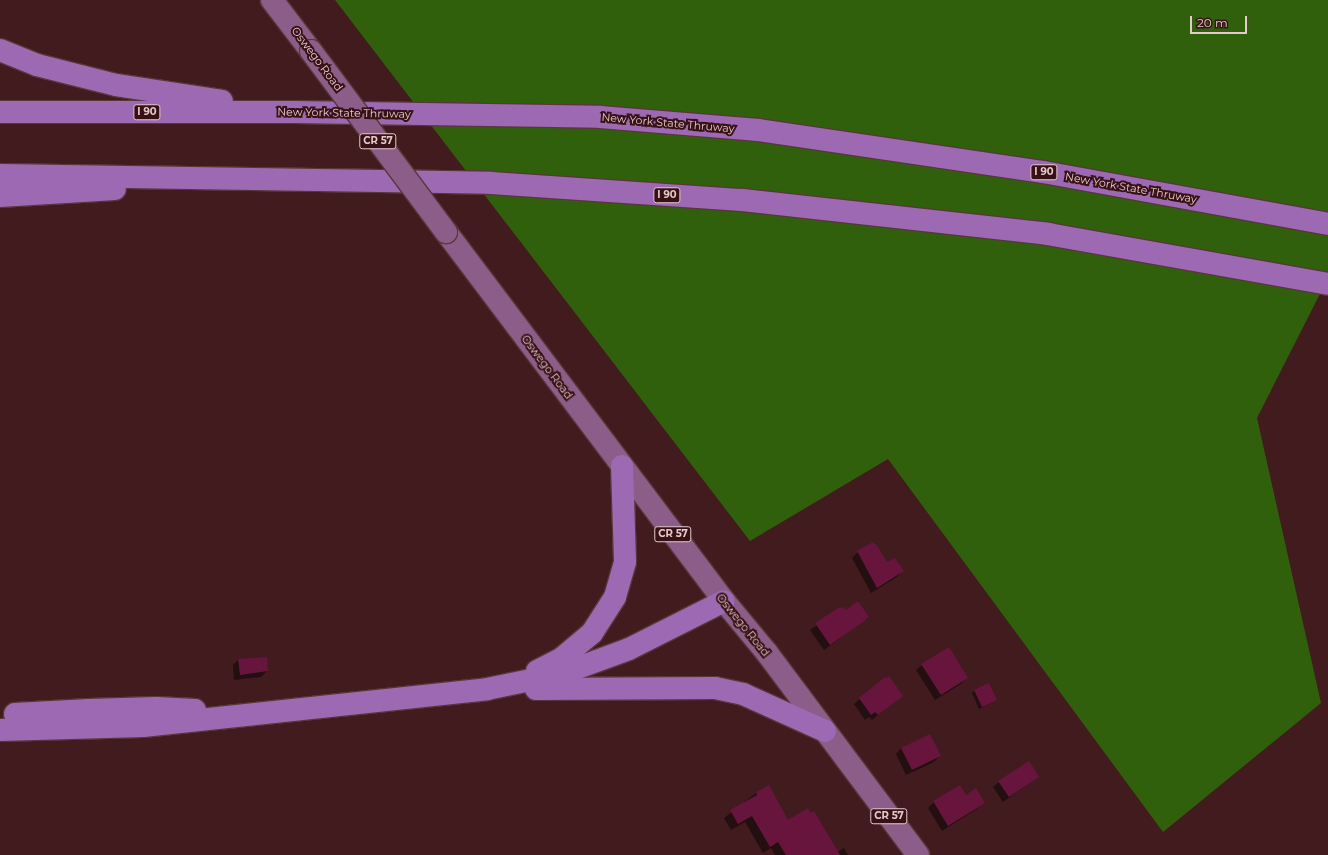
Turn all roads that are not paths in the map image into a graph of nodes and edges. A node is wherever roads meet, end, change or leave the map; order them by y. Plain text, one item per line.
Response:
1 (272, 0) edge
2 (0, 50) edge
3 (0, 112) edge
4 (294, 112) junction
5 (0, 175) edge
6 (215, 178) junction
7 (0, 196) edge
8 (1328, 224) edge
9 (1328, 284) edge
10 (622, 466) junction
11 (724, 601) junction
12 (487, 689) junction
13 (266, 714) junction
14 (0, 715) edge
15 (0, 730) edge
16 (825, 731) junction
17 (918, 855) edge

1 - 10 main road, Oswego Road / CR 57, bridge
2 - 4 highway
3 - 4 highway, New York State Thruway / I 90
4 - 8 highway, New York State Thruway / I 90
5 - 6 highway, I 90
6 - 7 highway
6 - 9 highway, I 90
10 - 11 main road, Oswego Road / CR 57
10 - 12 highway
11 - 12 highway
11 - 16 main road, Oswego Road / CR 57
12 - 13 highway
12 - 16 highway
13 - 14 highway
13 - 15 highway
16 - 17 main road, CR 57

